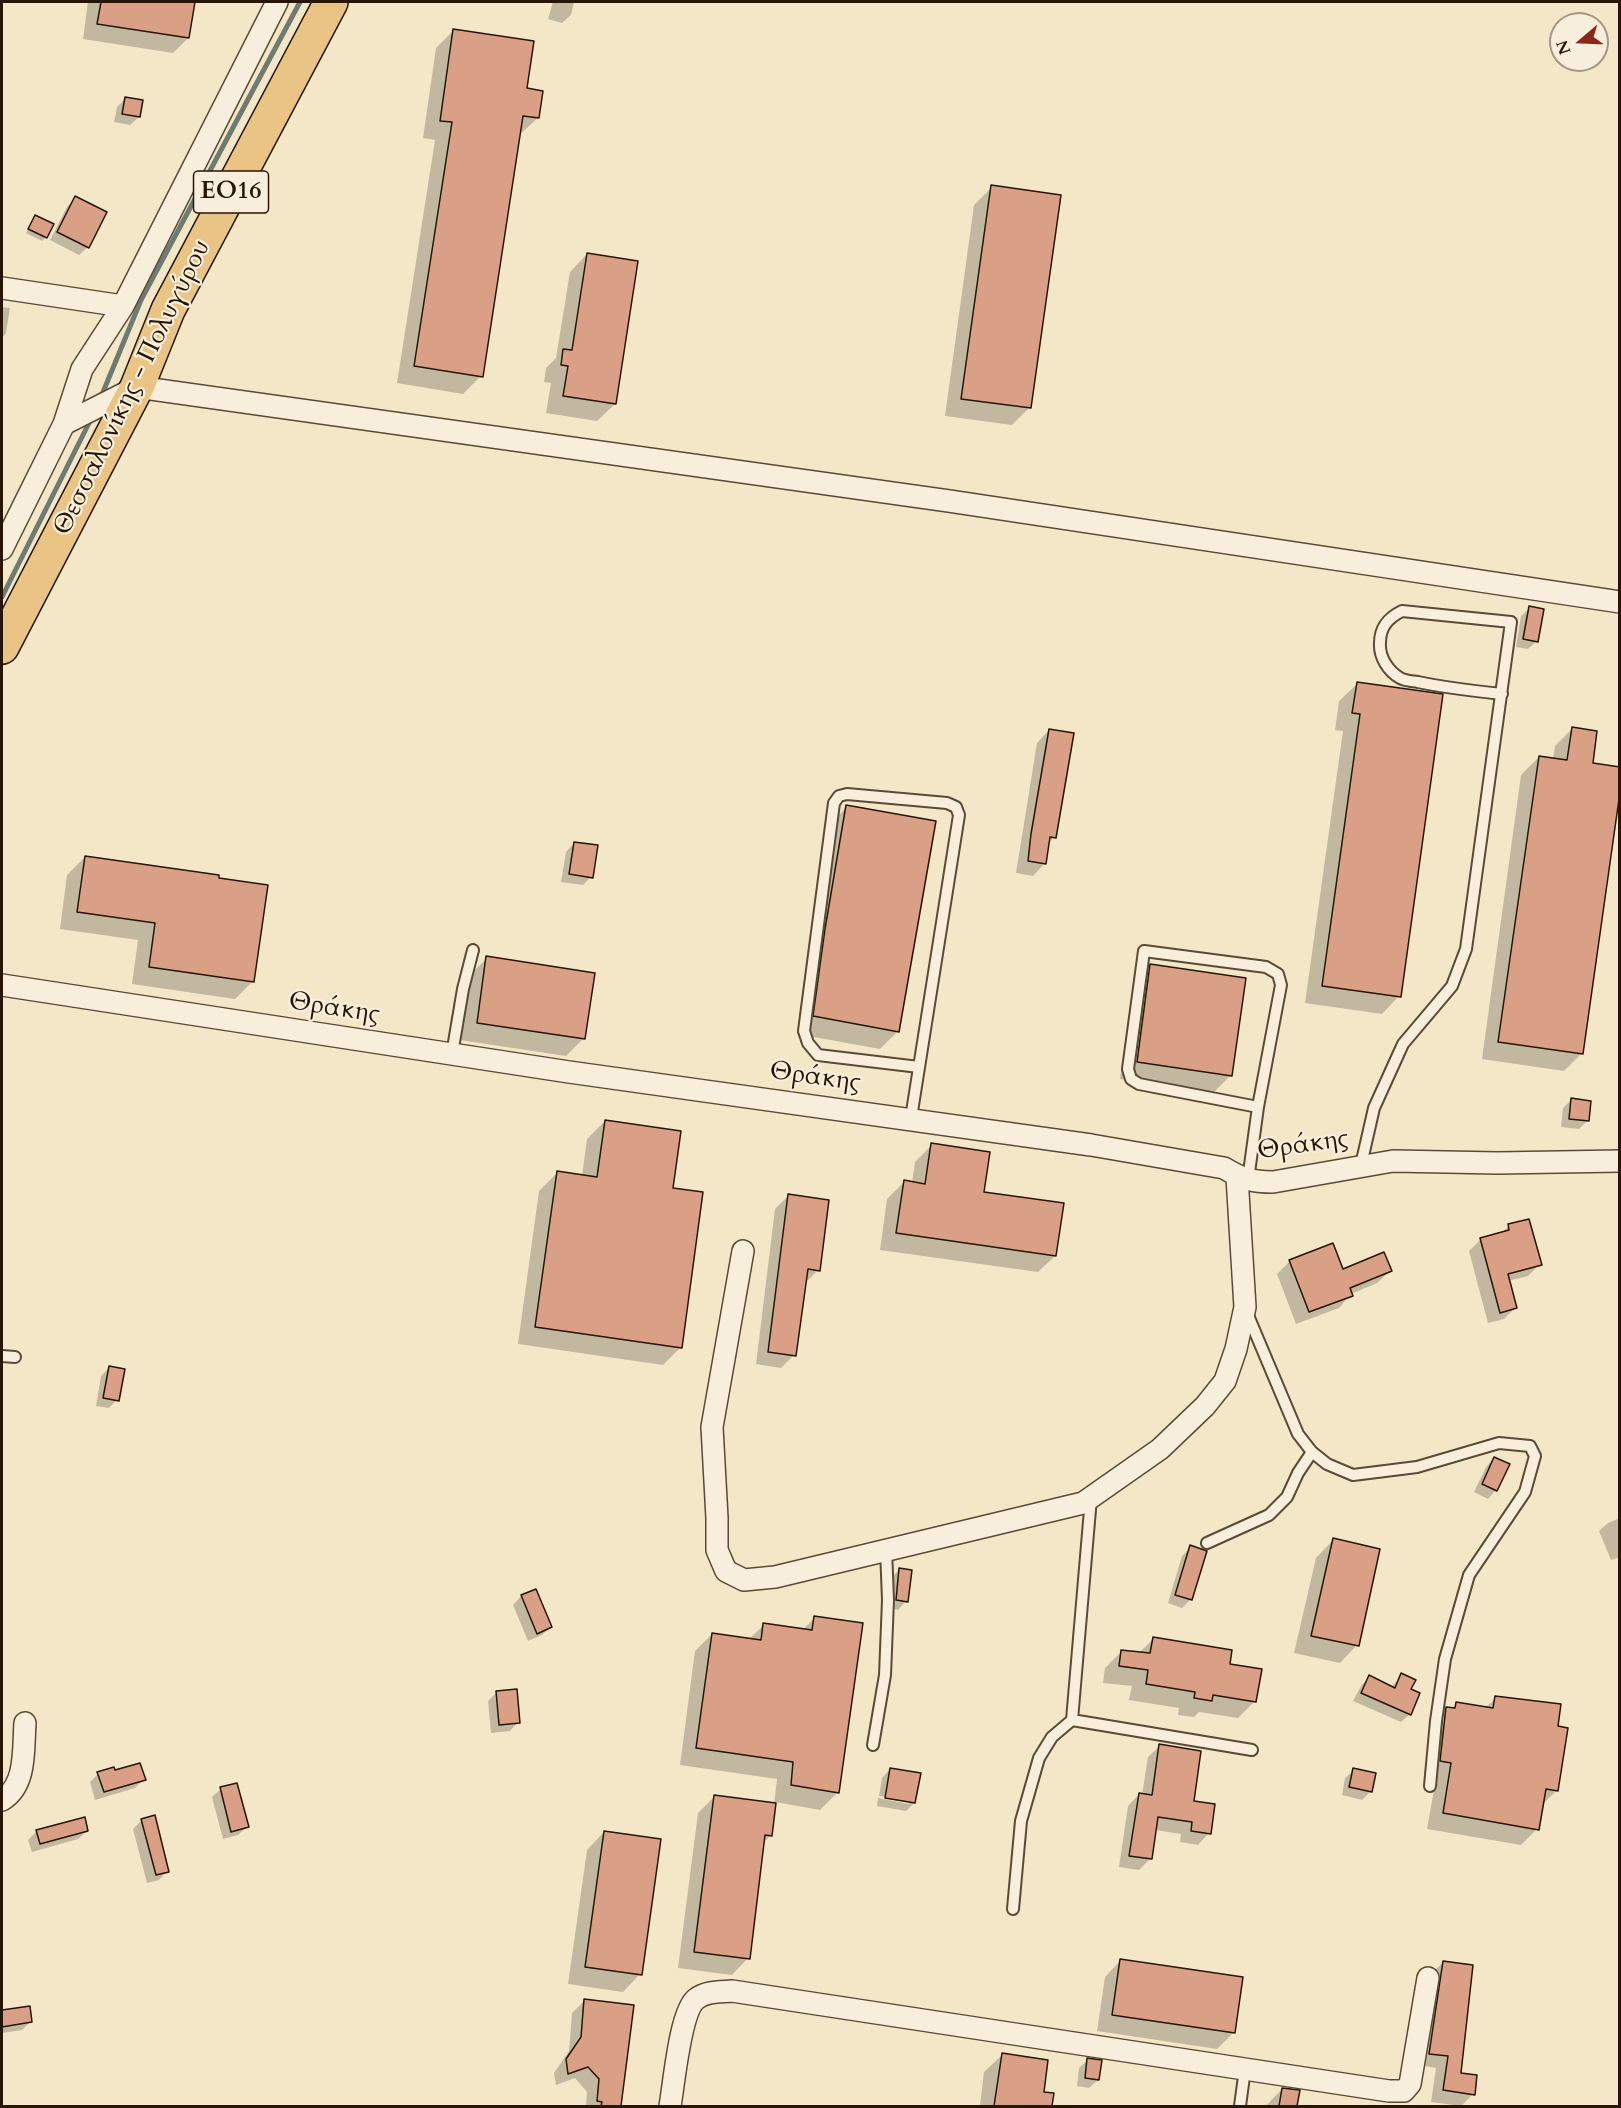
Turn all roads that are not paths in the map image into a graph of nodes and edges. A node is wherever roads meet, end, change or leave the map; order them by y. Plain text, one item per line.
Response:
1 (277, 2) edge
2 (331, 2) edge
3 (2, 288) edge
4 (123, 306) junction
5 (137, 387) junction
6 (64, 424) junction
7 (2, 549) edge
8 (1620, 602) edge
9 (2, 647) edge
10 (1502, 694) junction
11 (473, 950) dead end
12 (2, 985) edge
13 (452, 1054) junction
14 (919, 1067) junction
15 (1258, 1107) junction
16 (911, 1118) junction
17 (1620, 1161) edge
18 (1361, 1165) junction
19 (1243, 1178) junction
20 (743, 1251) dead end
21 (1245, 1307) junction
22 (2, 1356) edge
23 (15, 1357) dead end
24 (1312, 1452) junction
25 (1091, 1498) junction
26 (1207, 1543) dead end
27 (886, 1550) junction
28 (1072, 1720) junction
29 (25, 1723) dead end
30 (873, 1745) dead end
31 (1252, 1750) dead end
32 (1430, 1786) dead end
33 (2, 1800) edge
34 (1013, 1909) dead end
35 (1428, 1978) dead end
36 (1245, 2069) junction
37 (670, 2106) edge
38 (1240, 2106) edge

1 - 4 street
2 - 5 main road, Θεσσαλονίκης - Πολυγύρου / ΕΟ16
3 - 4 street
4 - 6 street
5 - 6 street
5 - 8 street
5 - 9 main road, Θεσσαλονίκης - Πολυγύρου / ΕΟ16
6 - 7 street
10 - 10 lane
10 - 18 lane
11 - 13 lane
12 - 13 street, Θράκης
13 - 16 street, Θράκης
14 - 14 lane
14 - 16 lane
15 - 15 lane
15 - 19 lane
16 - 19 street, Θράκης
17 - 18 street, Θράκης
18 - 19 street, Θράκης
19 - 21 street
20 - 27 street
21 - 24 lane
21 - 25 street
22 - 23 lane
24 - 26 lane
24 - 32 lane
25 - 27 street
25 - 28 lane
27 - 30 lane
28 - 31 lane
28 - 34 lane
29 - 33 street
35 - 36 street
36 - 37 street
36 - 38 lane

